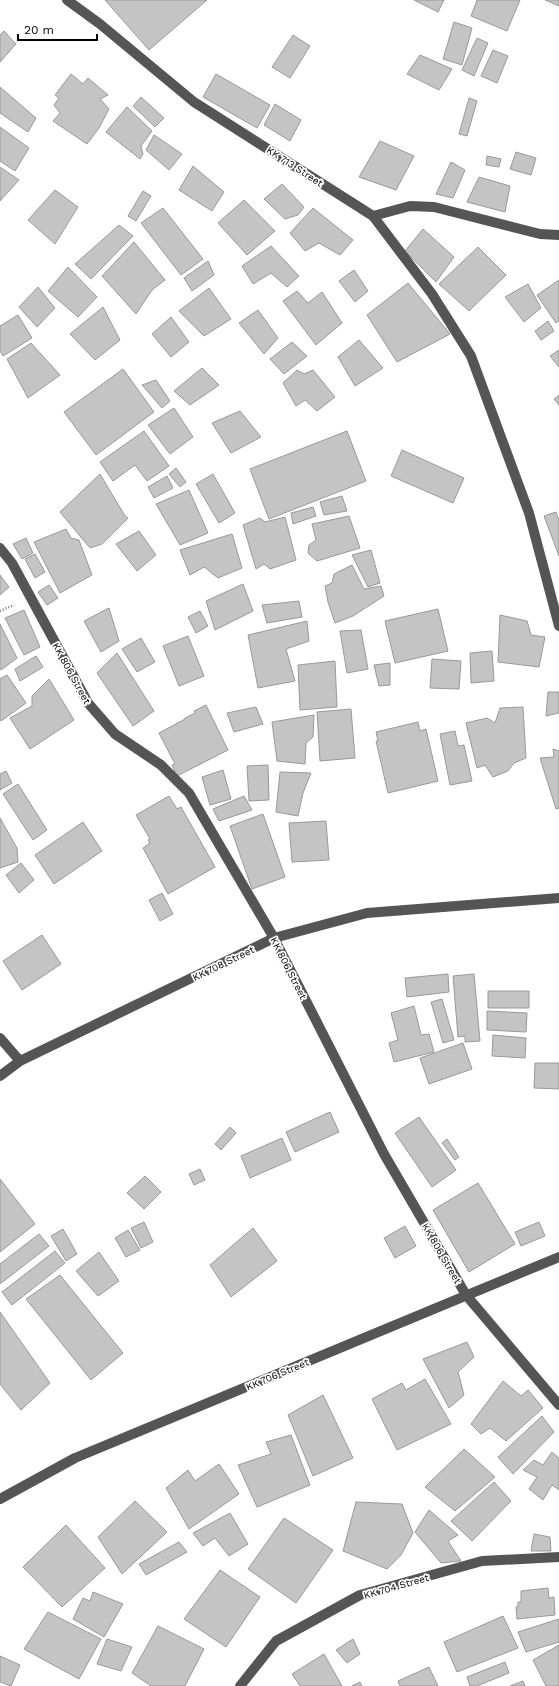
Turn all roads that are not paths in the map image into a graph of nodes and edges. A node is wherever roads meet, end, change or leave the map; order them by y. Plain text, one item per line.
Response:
1 (68, 0) edge
2 (372, 216) junction
3 (559, 235) edge
4 (0, 548) edge
5 (559, 626) edge
6 (559, 898) edge
7 (274, 938) junction
8 (0, 1038) edge
9 (20, 1061) junction
10 (0, 1076) edge
11 (559, 1257) edge
12 (466, 1295) junction
13 (559, 1405) edge
14 (0, 1499) edge
15 (559, 1556) edge
16 (240, 1686) edge

1 - 2 street, KK 713 Street
2 - 3 street
2 - 5 street, KK 713 Street
4 - 7 street, KK 806 Street
6 - 7 street, KK 708 Street
7 - 9 street, KK 708 Street
7 - 12 street, KK 806 Street
8 - 9 street
9 - 10 street, KK 708 Street
11 - 12 street, KK 706 Street
12 - 13 street, KK 806 Street
12 - 14 street, KK 706 Street
15 - 16 street, KK 704 Street

